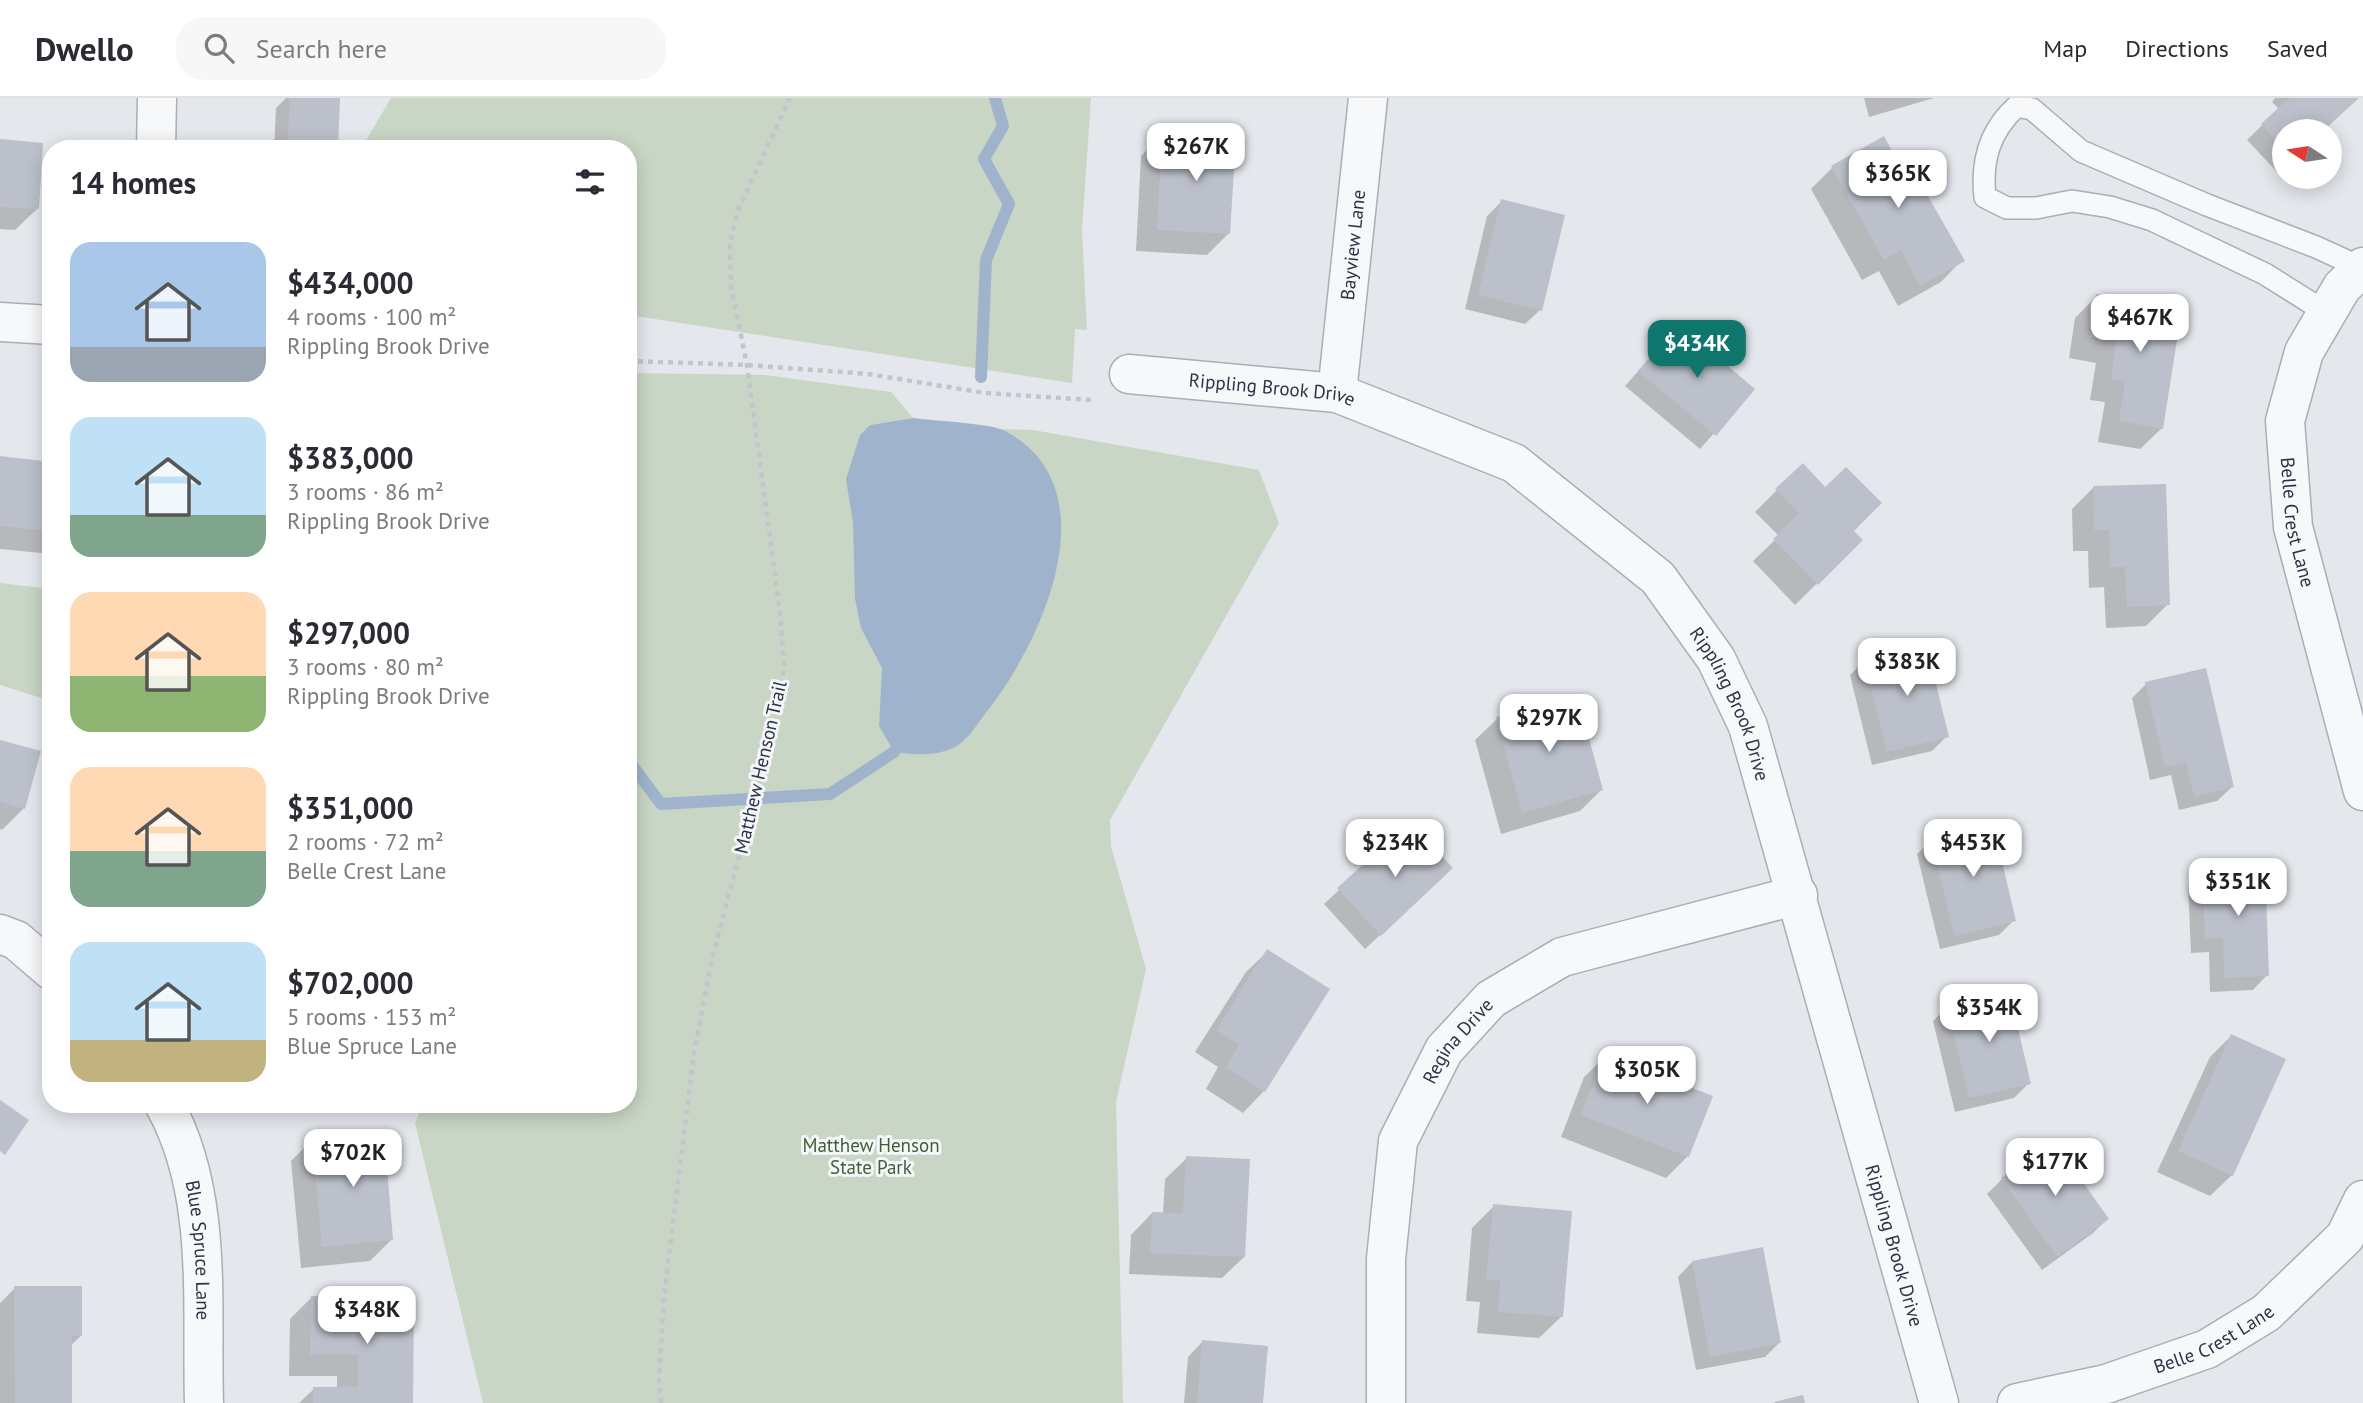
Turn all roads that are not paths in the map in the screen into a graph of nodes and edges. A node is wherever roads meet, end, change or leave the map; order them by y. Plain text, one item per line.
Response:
1 (158, 98) edge
2 (1368, 98) edge
3 (156, 140) edge
4 (2362, 268) edge
5 (2327, 313) junction
6 (0, 322) edge
7 (42, 324) edge
8 (1129, 374) dead end
9 (1337, 393) junction
10 (2363, 791) edge
11 (1798, 895) junction
12 (0, 934) edge
13 (42, 962) edge
14 (169, 1113) edge
15 (2363, 1200) edge
16 (2354, 1242) edge
17 (204, 1403) edge
18 (1386, 1403) edge
19 (1939, 1403) edge
20 (2017, 1403) edge

1 - 3 street
2 - 9 street, Bayview Lane
4 - 5 street, Belle Crest Lane
4 - 5 lane
5 - 10 street, Belle Crest Lane
6 - 7 street
8 - 9 street, Rippling Brook Drive
9 - 11 street, Rippling Brook Drive
11 - 18 street, Regina Drive
11 - 19 street, Rippling Brook Drive
12 - 13 street
14 - 17 street, Blue Spruce Lane
15 - 16 street, Belle Crest Lane
16 - 20 street, Belle Crest Lane

